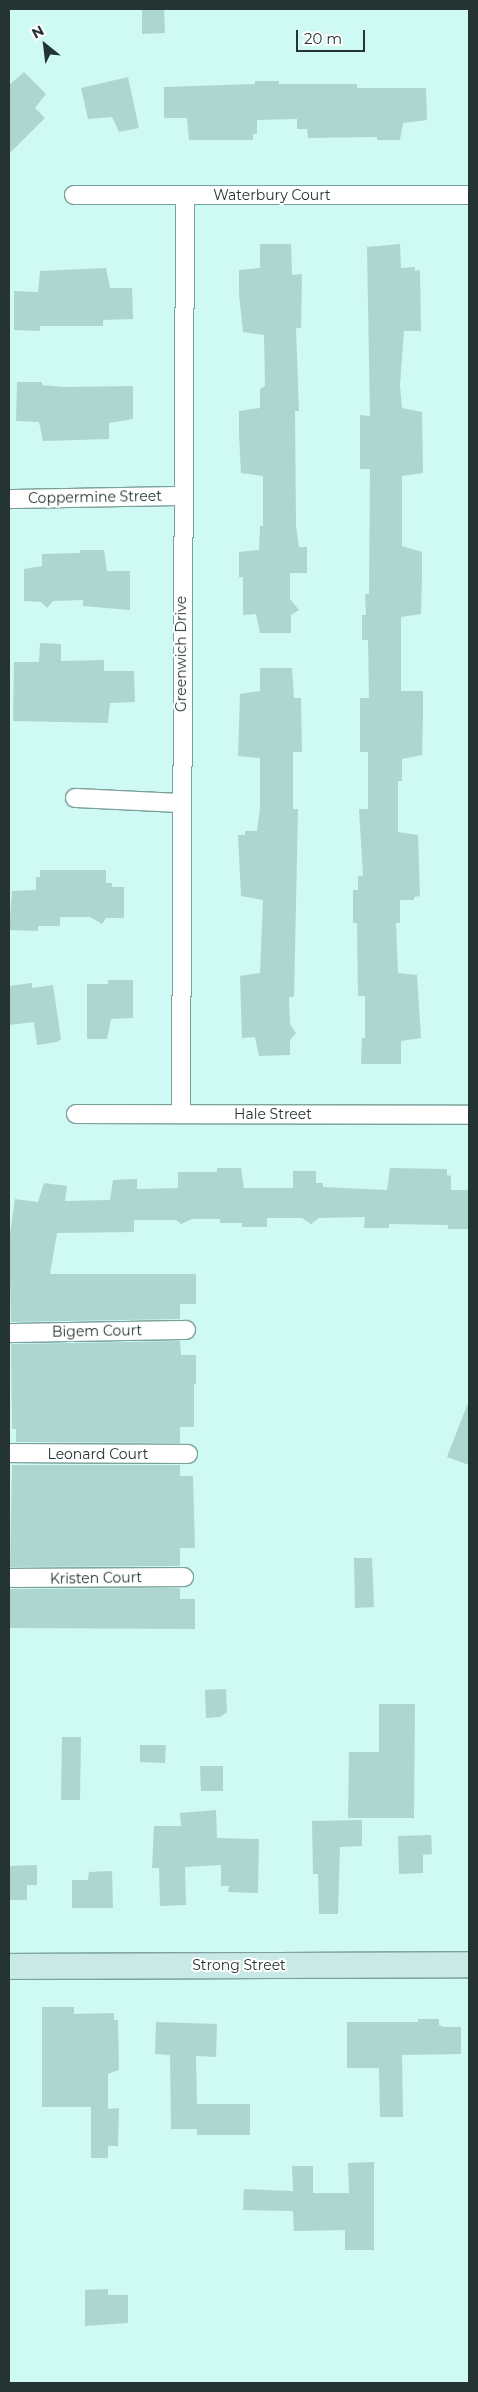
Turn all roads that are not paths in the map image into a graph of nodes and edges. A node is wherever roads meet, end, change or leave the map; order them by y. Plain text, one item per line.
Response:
1 (74, 195) dead end
2 (185, 195) junction
3 (469, 196) edge
4 (182, 496) junction
5 (9, 499) edge
6 (76, 798) dead end
7 (180, 803) junction
8 (76, 1114) dead end
9 (181, 1114) junction
10 (469, 1116) edge
11 (186, 1330) dead end
12 (9, 1332) edge
13 (9, 1453) edge
14 (188, 1454) dead end
15 (184, 1577) dead end
16 (9, 1578) edge
17 (469, 1964) edge
18 (9, 1966) edge

1 - 2 street, Waterbury Court
2 - 3 street, Waterbury Court
2 - 4 street, Greenwich Drive
4 - 5 street, Coppermine Street
4 - 7 street, Greenwich Drive
6 - 7 street
7 - 9 street, Greenwich Drive
8 - 9 street, Hale Street
9 - 10 street, Hale Street
11 - 12 street, Bigem Court
13 - 14 street, Leonard Court
15 - 16 street, Kristen Court
17 - 18 street, Strong Street

